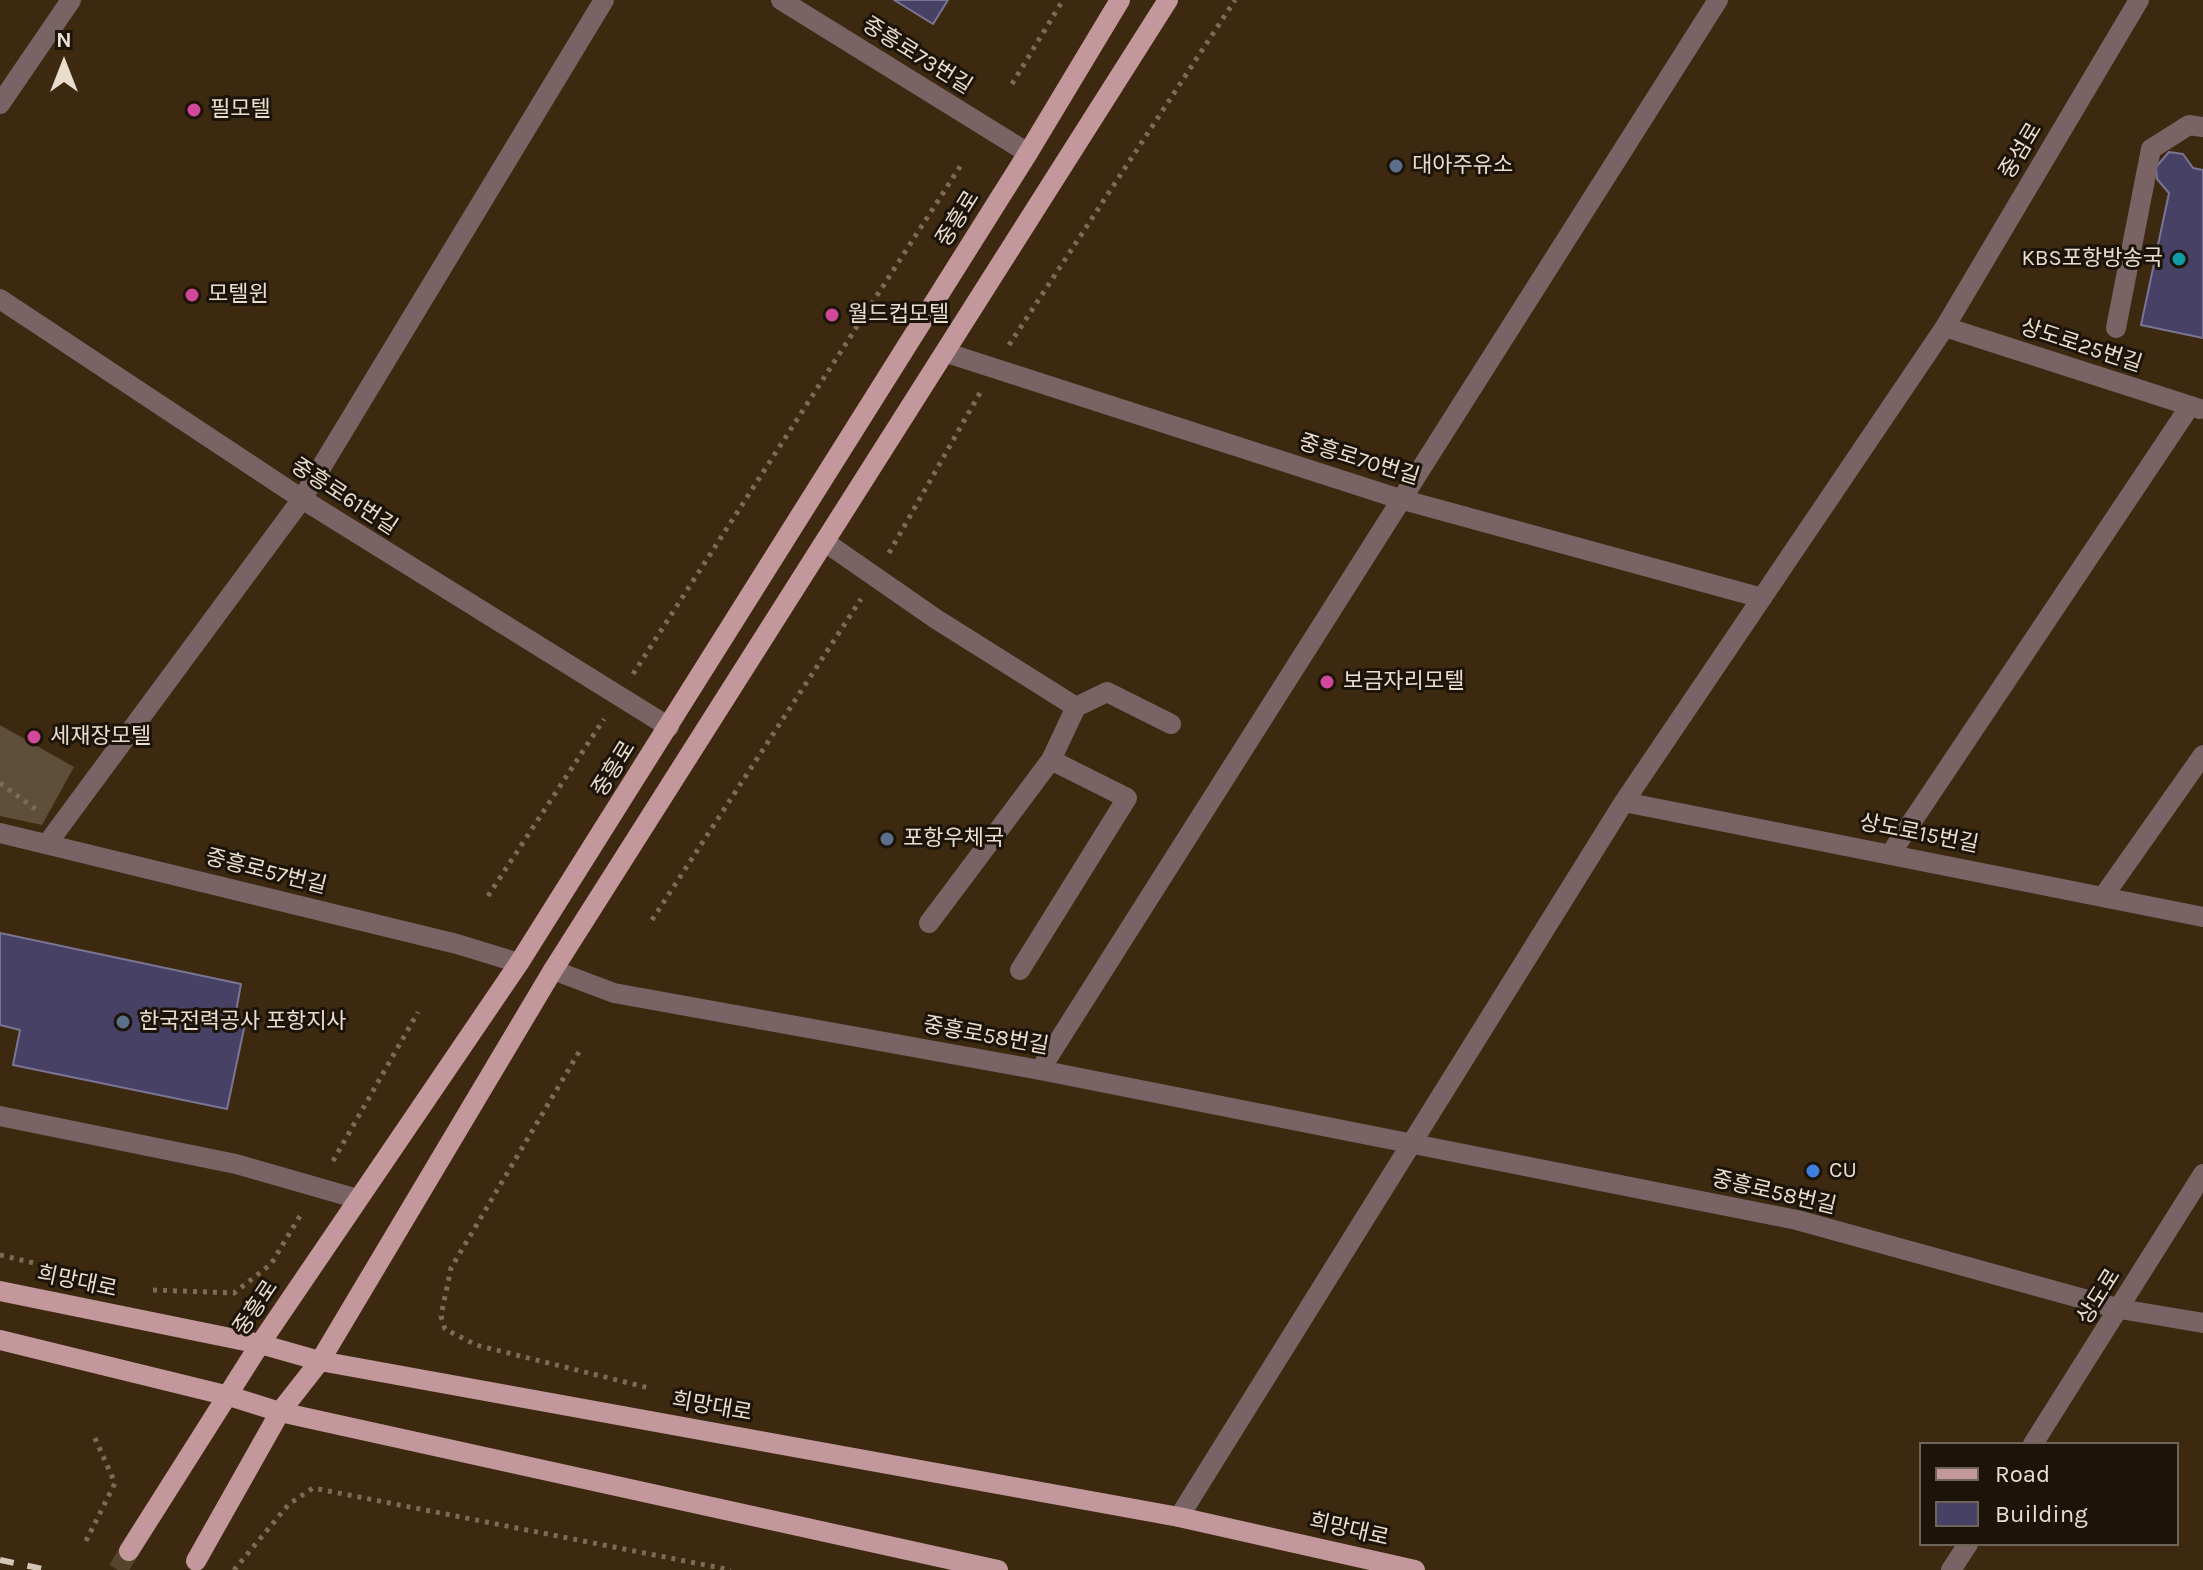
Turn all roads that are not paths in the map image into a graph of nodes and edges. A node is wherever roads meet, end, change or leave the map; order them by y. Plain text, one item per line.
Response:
1 (71, 0) edge
2 (604, 0) edge
3 (781, 0) edge
4 (1120, 0) edge
5 (1168, 0) edge
6 (1718, 0) edge
7 (2139, 0) edge
8 (0, 104) edge
9 (2203, 127) edge
10 (1028, 153) junction
11 (0, 299) edge
12 (1945, 327) junction
13 (2116, 328) dead end
14 (947, 353) junction
15 (2196, 408) edge
16 (302, 499) junction
17 (1400, 499) junction
18 (825, 542) junction
19 (1762, 598) junction
20 (1076, 707) junction
21 (1171, 724) dead end
22 (669, 727) junction
23 (2203, 755) edge
24 (1051, 760) junction
25 (1624, 802) junction
26 (0, 833) edge
27 (47, 844) junction
28 (1891, 853) junction
29 (2105, 894) junction
30 (2203, 917) edge
31 (929, 923) dead end
32 (519, 963) junction
33 (553, 970) junction
34 (1020, 970) dead end
35 (1040, 1070) junction
36 (0, 1116) edge
37 (1412, 1143) junction
38 (2203, 1174) edge
39 (358, 1199) junction
40 (0, 1291) edge
41 (2120, 1309) junction
42 (2203, 1323) edge
43 (0, 1340) edge
44 (260, 1344) junction
45 (320, 1361) junction
46 (229, 1396) junction
47 (280, 1412) junction
48 (2034, 1442) edge
49 (1179, 1517) junction
50 (1967, 1546) edge
51 (129, 1551) tunnel mouth
52 (196, 1561) dead end
53 (998, 1570) edge
54 (1415, 1570) edge
55 (1951, 1570) edge

1 - 8 street
2 - 16 street
3 - 10 street, 중흥로73번길
4 - 10 main road, 중흥로
5 - 14 main road
6 - 17 street
7 - 12 street, 중섬로
9 - 13 street
10 - 22 main road, 중흥로
11 - 16 street, 중흥로61번길
12 - 15 street, 상도로25번길
12 - 19 street, 중섬로
14 - 17 street, 중흥로70번길
14 - 18 main road
15 - 28 street
16 - 22 street, 중흥로61번길
16 - 27 street
17 - 19 street, 중흥로70번길
17 - 35 street
18 - 20 street
18 - 33 main road
19 - 25 street
20 - 21 street
20 - 24 street
22 - 32 main road, 중흥로
23 - 29 street
24 - 31 street
24 - 34 street
25 - 28 street, 상도로15번길
25 - 37 street
26 - 27 street, 중흥로57번길
27 - 32 street, 중흥로57번길
28 - 29 street, 상도로15번길
29 - 30 street, 상도로15번길
32 - 39 main road, 중흥로
33 - 35 street, 중흥로58번길
33 - 45 main road
35 - 37 street, 중흥로58번길
36 - 39 street
37 - 41 street, 중흥로58번길
37 - 49 street
38 - 41 street, 상도로
39 - 44 main road, 중흥로
40 - 44 main road, 희망대로
41 - 42 street, 중흥로58번길
41 - 48 street, 상도로
43 - 46 main road
44 - 45 main road, 희망대로
44 - 46 main road, 중흥로
45 - 47 main road
45 - 49 main road, 희망대로
46 - 47 main road
46 - 51 main road, 중흥로
47 - 52 main road
47 - 53 main road
49 - 54 main road, 희망대로
50 - 55 street

